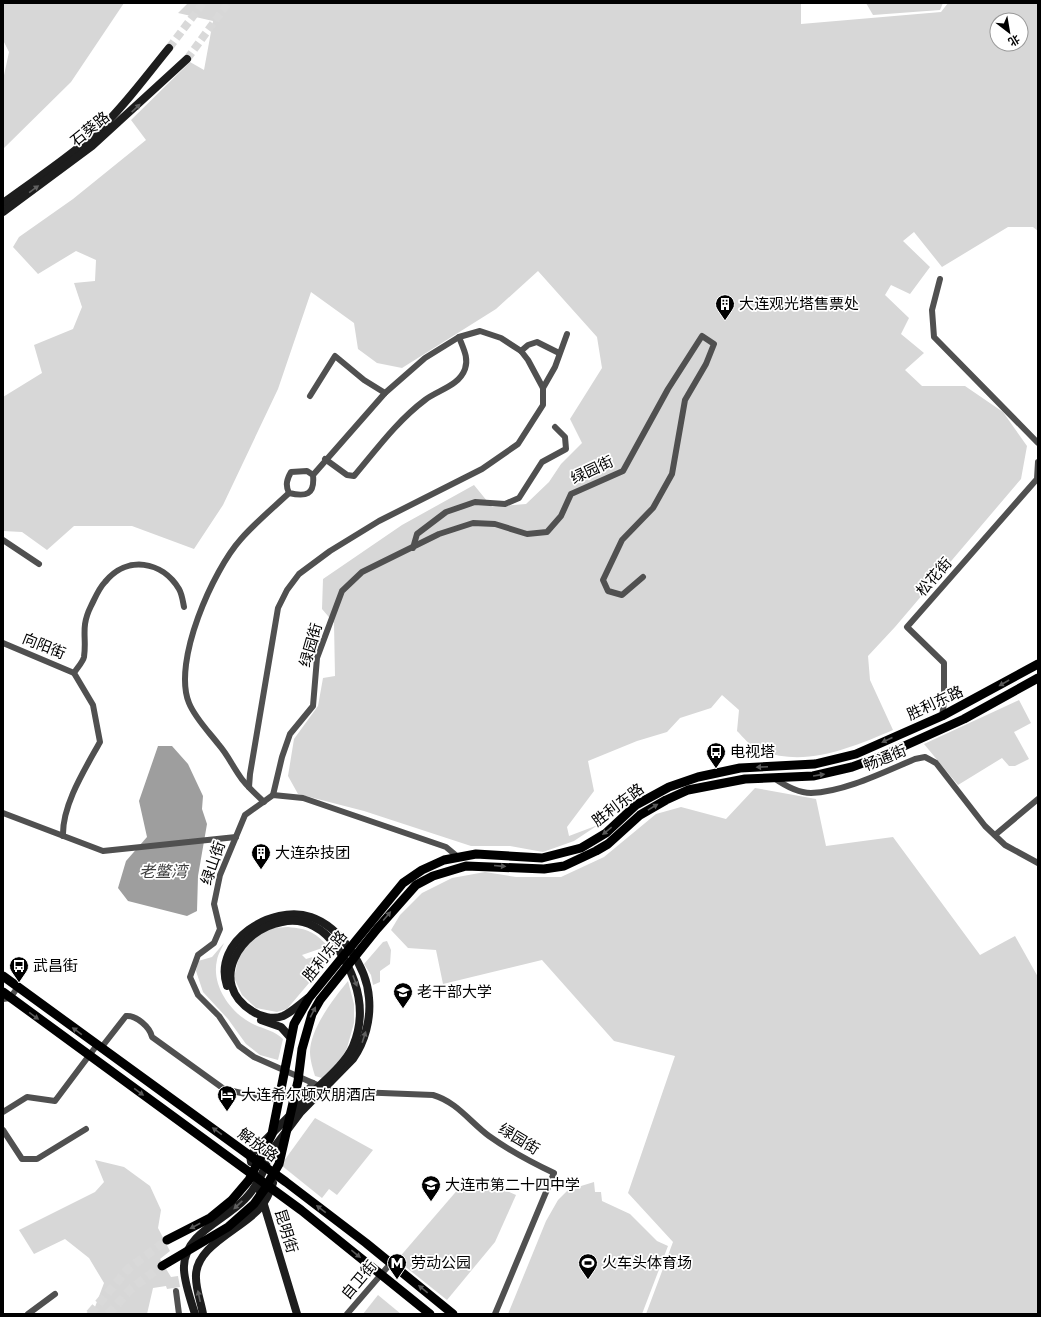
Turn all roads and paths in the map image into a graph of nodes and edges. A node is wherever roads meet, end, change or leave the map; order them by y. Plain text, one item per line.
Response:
1 (169, 48) tunnel mouth
2 (187, 59) tunnel mouth
3 (3, 203) edge
4 (3, 212) edge
5 (940, 279) dead end
6 (567, 334) dead end
7 (459, 338) junction
8 (521, 351) junction
9 (559, 353) junction
10 (543, 388) junction
11 (385, 393) junction
12 (310, 396) dead end
13 (555, 427) dead end
14 (1038, 443) edge
15 (325, 460) junction
16 (1038, 462) edge
17 (313, 475) junction
18 (289, 493) junction
19 (3, 540) edge
20 (413, 548) junction
21 (39, 564) dead end
22 (643, 577) dead end
23 (184, 607) dead end
24 (3, 643) edge
25 (1038, 664) edge
26 (74, 673) junction
27 (1038, 678) edge
28 (942, 716) junction
29 (774, 778) junction
30 (249, 787) junction
31 (273, 795) junction
32 (1038, 799) edge
33 (264, 802) junction
34 (3, 813) edge
35 (995, 835) junction
36 (63, 836) junction
37 (236, 837) junction
38 (458, 857) junction
39 (1038, 863) edge
40 (3, 976) edge
41 (18, 987) junction
42 (5, 997) edge
43 (308, 998) junction
44 (290, 1037) junction
45 (99, 1046) junction
46 (89, 1056) junction
47 (341, 1068) junction
48 (313, 1083) junction
49 (331, 1091) joint
50 (299, 1111) junction
51 (3, 1112) edge
52 (86, 1128) dead end
53 (3, 1130) edge
54 (272, 1134) junction
55 (250, 1155) junction
56 (279, 1164) junction
57 (262, 1165) junction
58 (255, 1177) junction
59 (167, 1240) tunnel mouth
60 (391, 1263) junction
61 (162, 1266) tunnel mouth
62 (380, 1273) junction
63 (176, 1291) dead end
64 (55, 1294) dead end
65 (28, 1314) edge
66 (179, 1314) edge
67 (194, 1314) edge
68 (203, 1314) edge
69 (297, 1314) edge
70 (347, 1314) edge
71 (430, 1314) edge
72 (453, 1314) edge
73 (495, 1314) edge

1 - 3 main road
4 -> 2 main road, 石葵路
5 - 14 street
6 - 9 street
7 - 8 street
7 - 11 street
7 - 15 street
8 - 9 street
8 - 10 street
9 - 10 street
10 - 30 street
11 - 12 street
11 - 15 street
13 - 20 street
15 - 17 street
16 - 28 street, 松花街
17 - 18 street
17 - 18 street
18 - 30 street
19 - 21 street
20 - 22 street, 绿园街
20 - 31 street, 绿园街
23 - 26 street
24 - 26 street, 向阳街
25 -> 28 main road, 胜利东路
26 - 36 street
29 -> 27 main road, 胜利东路
28 -> 38 main road, 胜利东路
29 - 35 street, 畅通街
56 -> 29 main road, 胜利东路
30 - 33 street
31 - 33 street, 绿山街
31 - 38 street
32 - 35 street
33 - 37 street, 绿山街
34 - 36 street
35 - 39 street, 畅通街
36 - 37 street
37 - 48 street, 绿山街
38 - 43 main road, 胜利东路
40 - 41 main road, 解放路
41 - 42 street
45 -> 41 main road, 解放路
42 -> 46 main road, 解放路
43 - 44 main road, 胜利东路
43 -> 47 main road
47 -> 44 main road
44 - 54 main road, 胜利东路
45 - 46 street
45 - 48 street
55 -> 45 main road, 解放路
46 - 51 street
46 -> 58 main road, 解放路
47 - 50 main road
48 - 49 street, 绿山街
49 - 73 street, 绿园街
50 - 55 main road
50 - 57 main road
52 - 53 street
54 -> 59 main road, 胜利东路
54 -> 67 main road
55 - 57 main road, 解放路
55 - 58 main road, 昆明街
56 - 61 main road, 胜利东路
68 -> 56 main road
60 -> 57 main road, 解放路
58 -> 62 main road, 解放路
58 - 69 main road, 昆明街
60 - 62 street, 自卫街
72 -> 60 main road, 解放路
62 - 70 street, 自卫街
62 - 71 main road, 解放路
63 - 66 street
64 - 65 street

